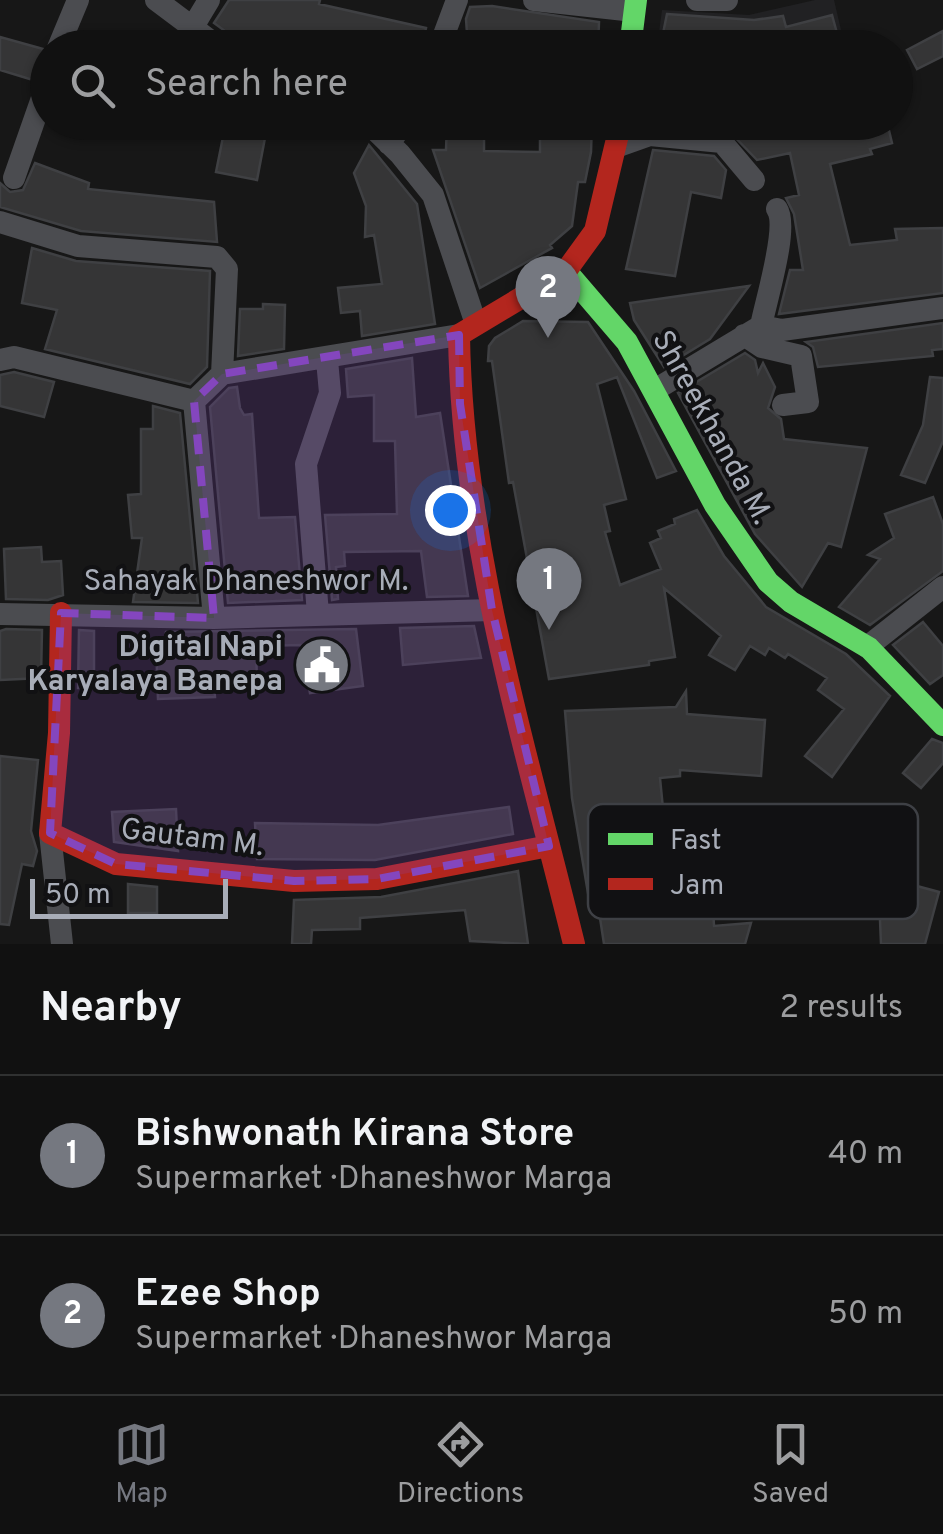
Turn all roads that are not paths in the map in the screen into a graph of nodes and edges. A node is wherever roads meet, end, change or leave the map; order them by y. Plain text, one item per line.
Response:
1 (78, 0) edge
2 (156, 0) edge
3 (209, 0) edge
4 (457, 0) edge
5 (534, 0) edge
6 (697, 0) edge
7 (727, 0) edge
8 (635, 6) edge
9 (66, 30) edge
10 (191, 30) joint
11 (446, 30) edge
12 (30, 133) edge
13 (386, 140) edge
14 (393, 140) edge
15 (620, 140) edge
16 (636, 140) edge
17 (701, 140) edge
18 (390, 144) junction
19 (619, 146) junction
20 (14, 178) dead end
21 (754, 180) dead end
22 (777, 209) dead end
23 (0, 222) edge
24 (566, 271) junction
25 (943, 308) edge
26 (468, 330) junction
27 (752, 331) junction
28 (0, 360) edge
29 (327, 360) junction
30 (222, 374) junction
31 (658, 388) junction
32 (194, 401) junction
33 (783, 405) dead end
34 (943, 587) edge
35 (492, 610) junction
36 (61, 613) junction
37 (0, 614) edge
38 (318, 614) junction
39 (214, 618) junction
40 (867, 647) junction
41 (943, 725) edge
42 (50, 833) junction
43 (549, 846) junction
44 (62, 944) edge
45 (574, 944) edge

1 - 9 street
2 - 10 street
3 - 10 street
4 - 11 street
5 - 8 street
6 - 7 street
12 - 20 street
13 - 18 street
14 - 18 street
15 - 19 street
16 - 19 street
17 - 21 street
18 - 26 street
19 - 24 street
22 - 27 street
23 - 30 street
24 - 26 street
24 - 31 street, Shreekhanda M.
25 - 27 street
26 - 29 street
26 - 35 street
27 - 31 street
27 - 33 street
28 - 32 street
29 - 30 street
29 - 38 street
30 - 32 street
31 - 40 street, Shreekhanda M.
32 - 39 street
34 - 40 street
35 - 38 street, Sahayak Dhaneshwor M.
35 - 43 street
36 - 37 street, Sahayak Dhaneshwor M.
36 - 39 street, Sahayak Dhaneshwor M.
36 - 42 street
38 - 39 street, Sahayak Dhaneshwor M.
40 - 41 street, Shreekhanda M.
42 - 43 street, Gautam M.
42 - 44 street
43 - 45 street

